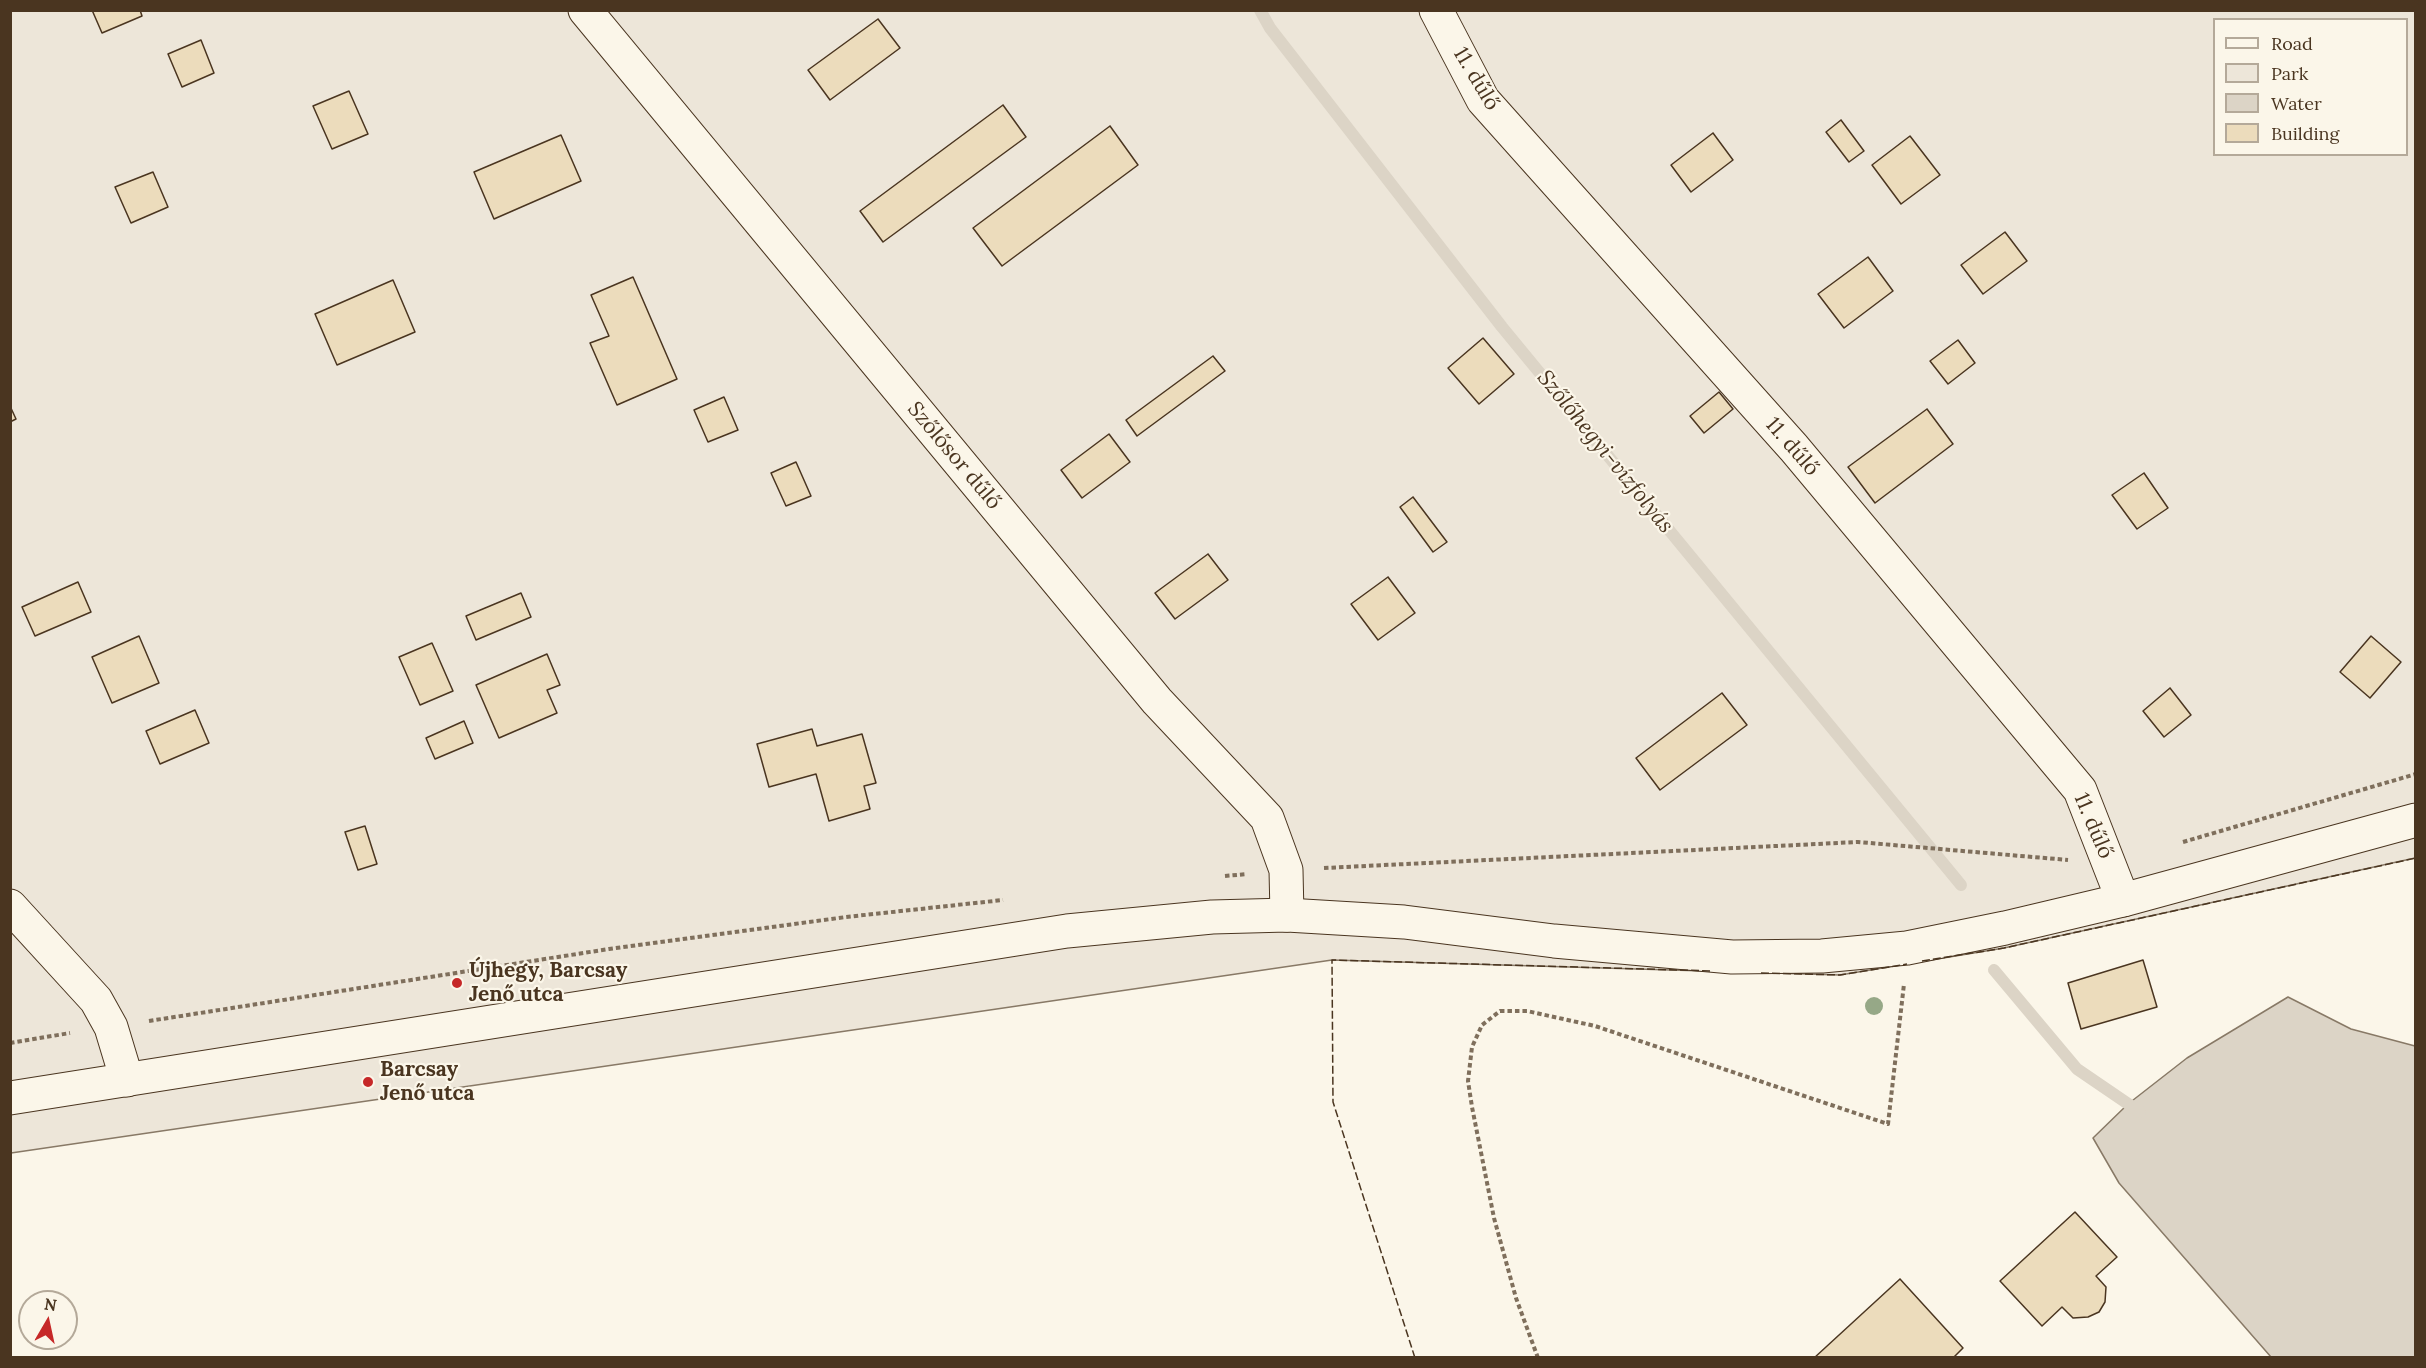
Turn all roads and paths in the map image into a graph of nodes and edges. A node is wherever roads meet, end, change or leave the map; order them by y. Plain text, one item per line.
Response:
1 (585, 10) edge
2 (1436, 10) edge
3 (2415, 820) edge
4 (2123, 900) junction
5 (10, 906) edge
6 (1287, 915) junction
7 (1908, 948) junction
8 (127, 1080) junction
9 (10, 1098) edge
10 (1538, 1358) edge

1 - 6 street, Szőlősor dűlő
2 - 4 street, 11. dűlő
3 - 4 street
4 - 7 street
5 - 8 street
6 - 7 street
6 - 8 street
7 - 10 path
8 - 9 street

